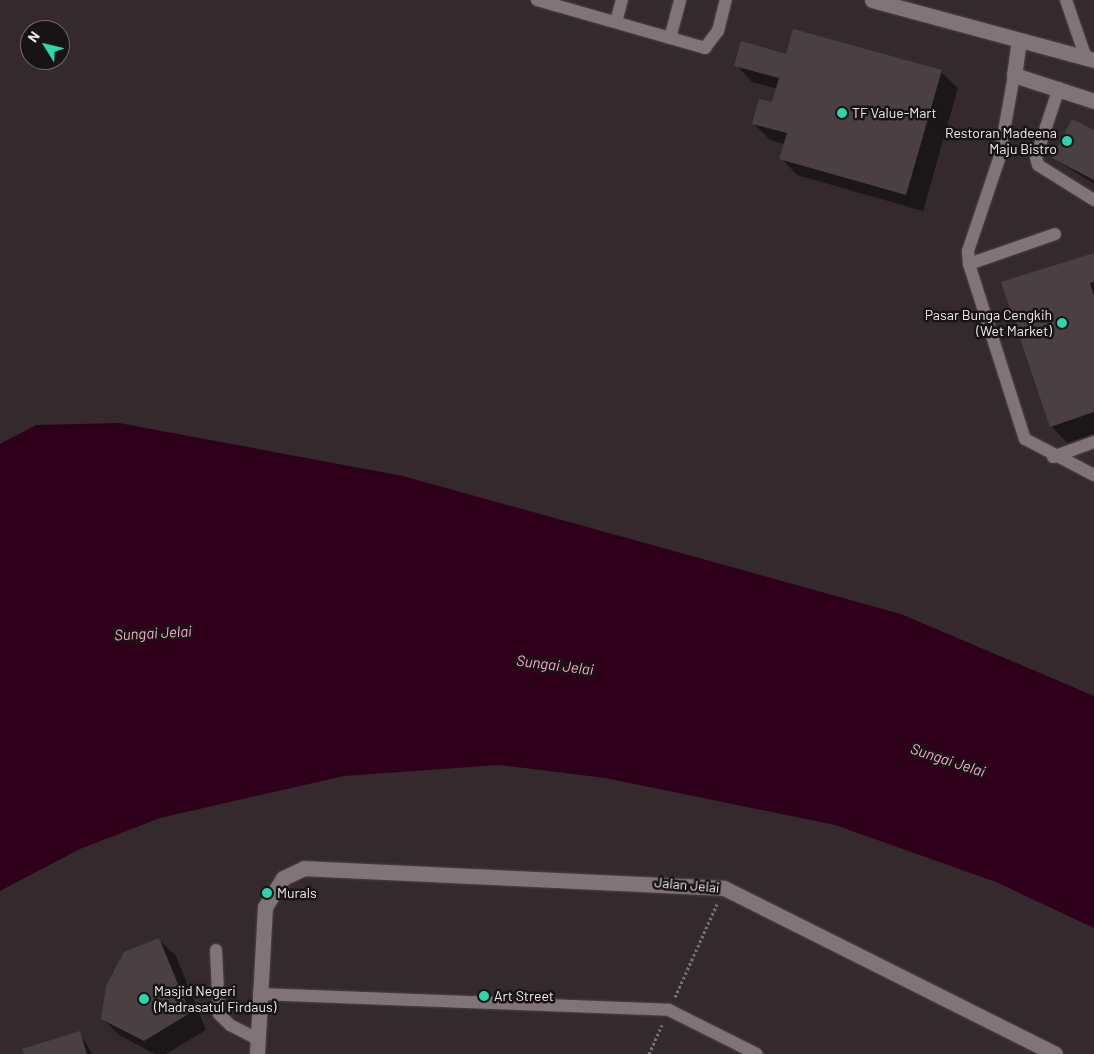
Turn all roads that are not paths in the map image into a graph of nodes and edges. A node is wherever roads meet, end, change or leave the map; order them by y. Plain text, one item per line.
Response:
1 (537, 0) edge
2 (622, 0) edge
3 (680, 0) edge
4 (726, 0) edge
5 (874, 0) edge
6 (1066, 0) edge
7 (577, 6) edge
8 (616, 22) junction
9 (670, 38) junction
10 (1019, 40) junction
11 (1090, 59) edge
12 (1014, 75) junction
13 (1059, 88) junction
14 (1094, 101) edge
15 (1094, 200) edge
16 (1054, 234) dead end
17 (968, 264) junction
18 (1094, 442) edge
19 (1053, 457) junction
20 (1094, 475) edge
21 (216, 950) dead end
22 (259, 994) junction
23 (257, 1047) edge
24 (756, 1054) edge
25 (1055, 1054) edge

1 - 7 lane
2 - 8 lane
3 - 9 lane
4 - 9 lane
5 - 10 street
6 - 11 lane
7 - 8 lane
8 - 9 lane
10 - 11 street
10 - 12 street
12 - 13 street
12 - 17 lane
13 - 14 street
13 - 15 lane
16 - 17 lane
17 - 19 lane
18 - 19 lane
19 - 20 lane
21 - 23 lane
22 - 23 street
22 - 24 lane
22 - 25 street, Jalan Jelai

